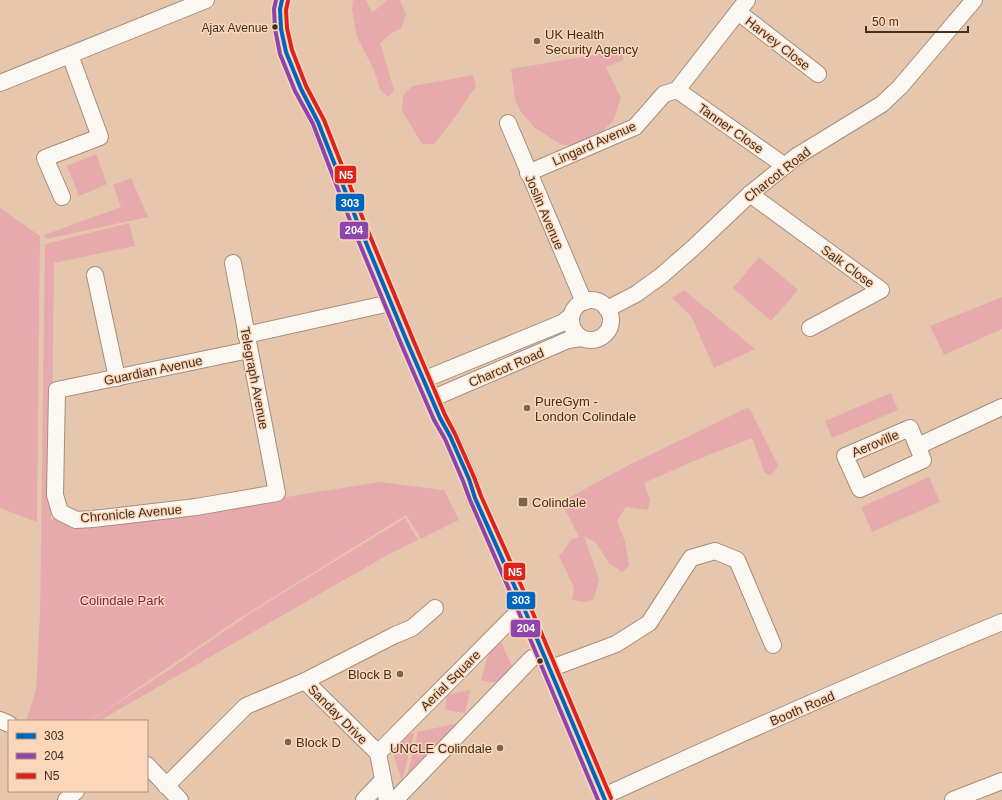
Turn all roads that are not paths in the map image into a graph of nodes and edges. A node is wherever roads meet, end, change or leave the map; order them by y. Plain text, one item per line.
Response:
1 (206, 0) edge
2 (282, 0) edge
3 (974, 0) edge
4 (743, 6) edge
5 (70, 55) junction
6 (818, 74) dead end
7 (0, 83) edge
8 (677, 90) junction
9 (508, 123) dead end
10 (785, 166) junction
11 (528, 172) junction
12 (750, 194) junction
13 (62, 197) dead end
14 (233, 263) dead end
15 (95, 275) dead end
16 (584, 302) junction
17 (390, 303) junction
18 (607, 309) junction
19 (571, 316) junction
20 (810, 328) dead end
21 (581, 338) junction
22 (248, 342) junction
23 (117, 378) junction
24 (423, 380) junction
25 (57, 390) joint
26 (431, 399) junction
27 (1002, 407) edge
28 (918, 446) junction
29 (277, 493) joint
30 (523, 607) junction
31 (435, 608) dead end
32 (1002, 622) edge
33 (773, 645) dead end
34 (532, 658) dead end
35 (549, 670) junction
36 (305, 681) junction
37 (378, 753) junction
38 (148, 766) edge
39 (383, 780) junction
40 (1002, 781) edge
41 (166, 786) junction
42 (75, 792) edge
43 (604, 798) edge
44 (66, 800) edge
45 (180, 800) edge
46 (364, 800) edge
47 (387, 800) edge
48 (395, 800) edge
49 (953, 800) edge

1 - 5 street
2 - 17 street
3 - 10 street, Charcot Road
4 - 6 street, Harvey Close
4 - 8 street, Lingard Avenue
5 - 7 street
5 - 13 street
8 - 10 street, Tanner Close
8 - 11 street, Lingard Avenue
9 - 11 street, Joslin Avenue
10 - 12 street, Charcot Road
11 - 16 street, Joslin Avenue
12 - 18 street, Charcot Road
12 - 20 street, Salk Close
14 - 22 street, Telegraph Avenue
15 - 23 street
16 - 18 street
16 - 19 street, Charcot Road
17 - 22 street, Guardian Avenue
17 - 24 street
18 - 21 street, Charcot Road
19 - 21 street
19 - 24 street, Charcot Road
21 - 26 street, Charcot Road
22 - 23 street, Guardian Avenue
22 - 29 street, Telegraph Avenue
23 - 25 street, Guardian Avenue
24 - 26 street
25 - 29 street, Chronicle Avenue
26 - 30 street
27 - 28 street
28 - 28 street, Aeroville
30 - 35 street
30 - 37 street, Aerial Square
31 - 36 street
32 - 43 street, Booth Road
33 - 35 street
34 - 48 street
35 - 43 street
36 - 37 street, Sanday Drive
36 - 41 street, Sanday Drive
37 - 39 street, Sanday Drive
38 - 41 street
39 - 46 street
39 - 47 street, Sanday Drive
40 - 49 street
41 - 45 street
42 - 44 street

